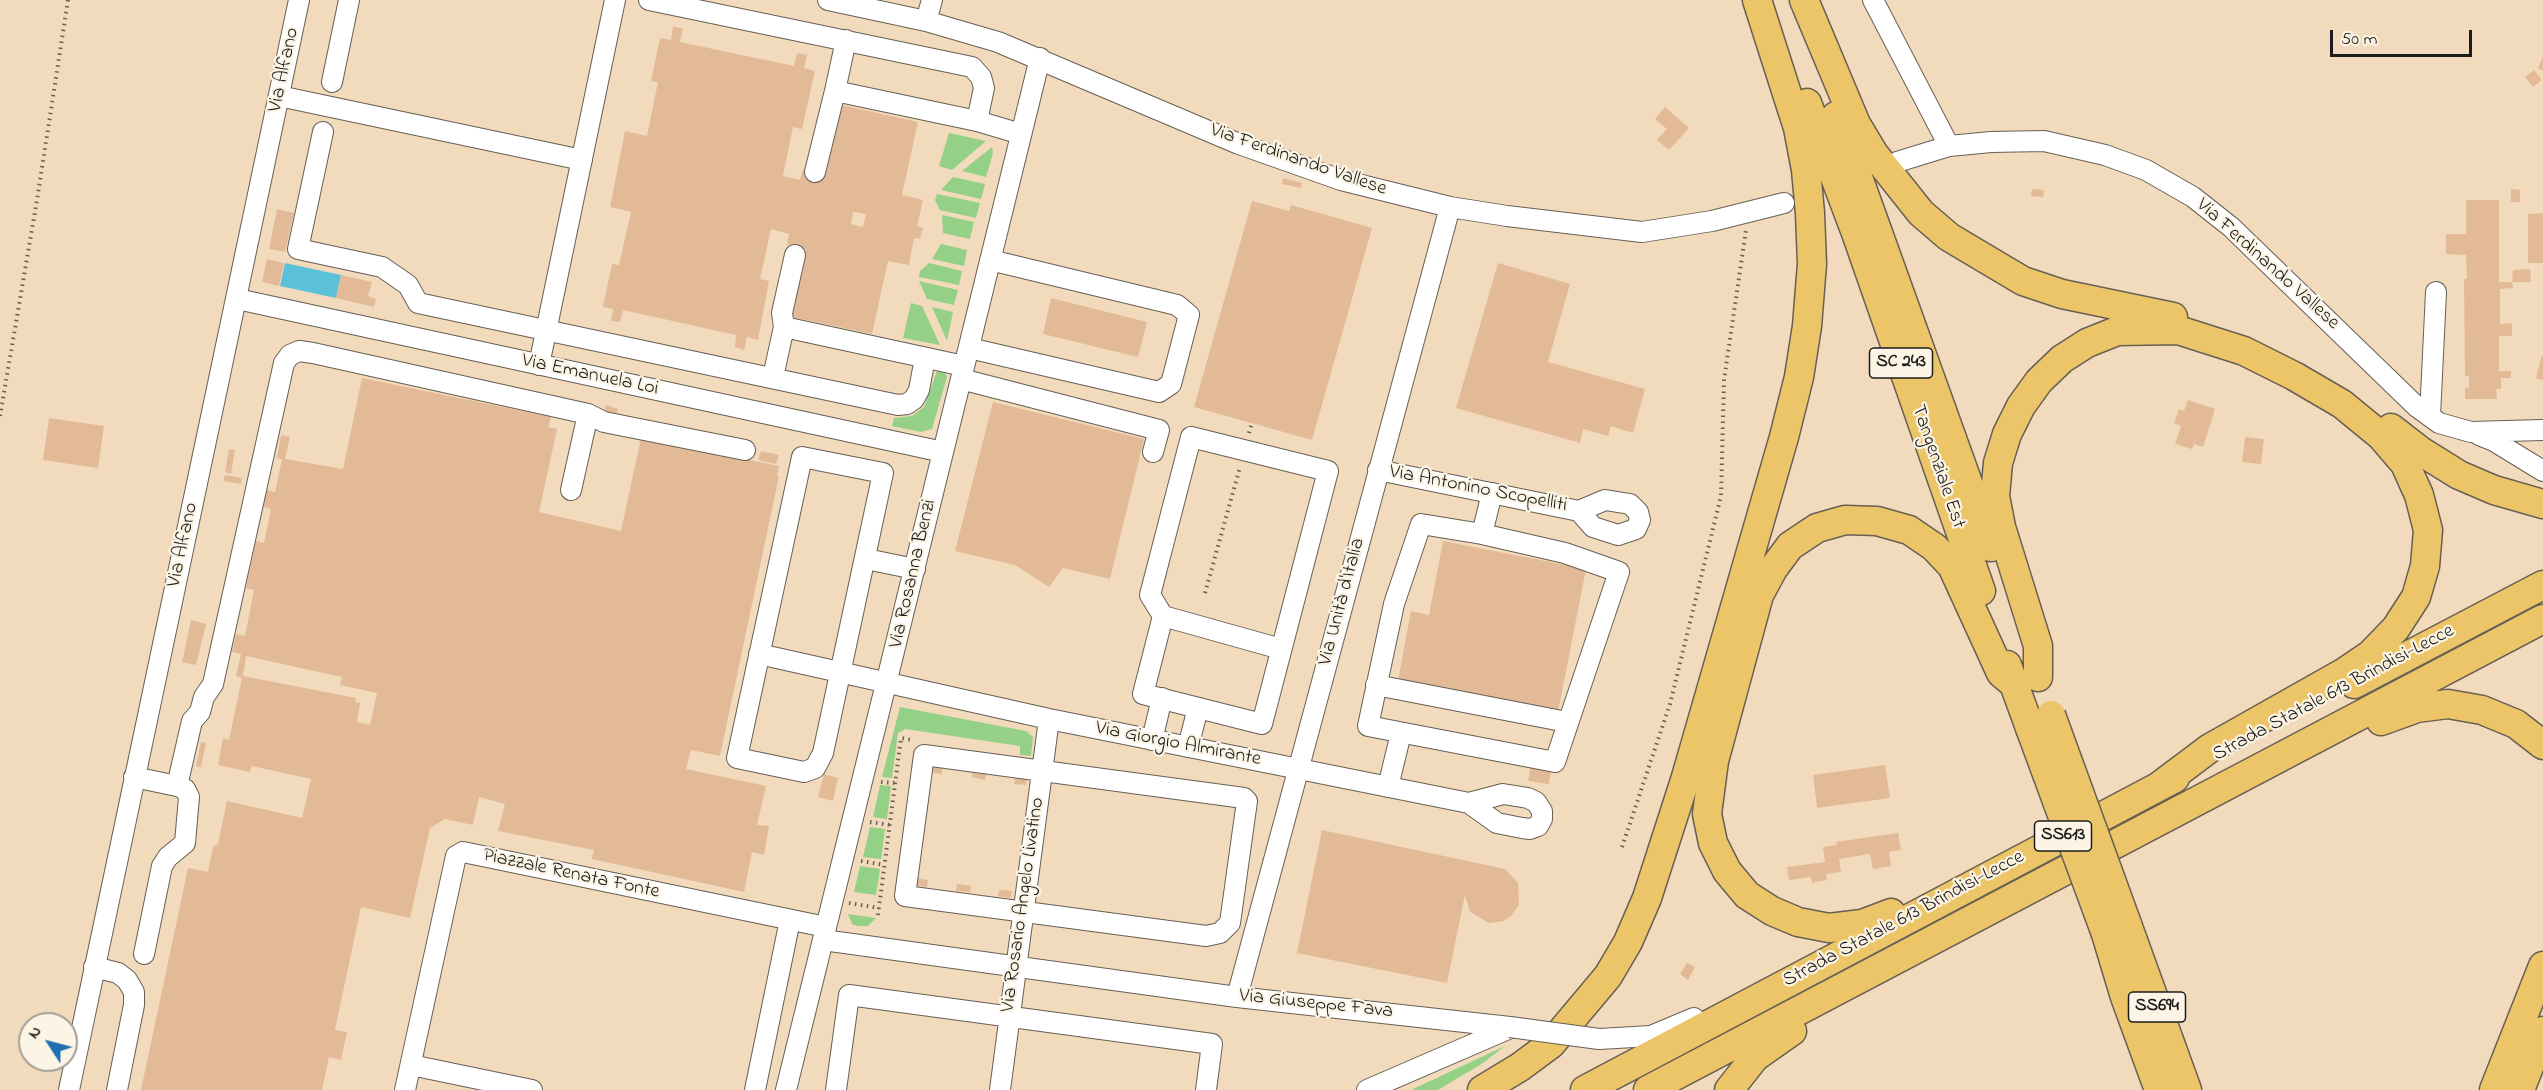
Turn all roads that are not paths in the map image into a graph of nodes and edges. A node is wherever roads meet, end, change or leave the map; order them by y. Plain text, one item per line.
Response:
1 (299, 0) edge
2 (349, 0) edge
3 (615, 0) edge
4 (649, 0) edge
5 (828, 0) edge
6 (932, 0) edge
7 (1757, 0) edge
8 (1768, 0) edge
9 (1792, 0) edge
10 (1804, 0) edge
11 (1873, 0) edge
12 (926, 21) junction
13 (846, 40) junction
14 (1040, 58) junction
15 (332, 82) dead end
16 (835, 91) junction
17 (279, 96) junction
18 (977, 121) junction
19 (323, 132) dead end
20 (1021, 134) junction
21 (1949, 146) junction
22 (582, 160) junction
23 (1897, 162) dead end
24 (815, 172) dead end
25 (1784, 203) dead end
26 (1450, 207) junction
27 (795, 255) dead end
28 (990, 260) junction
29 (2436, 292) dead end
30 (237, 299) junction
31 (784, 327) junction
32 (547, 331) junction
33 (925, 358) junction
34 (965, 364) junction
35 (539, 365) junction
36 (773, 377) junction
37 (588, 414) junction
38 (2430, 416) junction
39 (2543, 430) edge
40 (2471, 432) junction
41 (2543, 437) edge
42 (746, 450) dead end
43 (943, 452) junction
44 (1154, 452) dead end
45 (1378, 470) junction
46 (2543, 470) edge
47 (571, 490) dead end
48 (1492, 493) junction
49 (2543, 504) edge
50 (1579, 510) dead end
51 (1482, 534) junction
52 (866, 559) junction
53 (915, 569) junction
54 (2543, 585) edge
55 (1163, 616) junction
56 (2543, 620) edge
57 (1281, 649) junction
58 (759, 654) junction
59 (842, 672) junction
60 (2025, 680) junction
61 (887, 684) junction
62 (1376, 685) junction
63 (1162, 698) junction
64 (1198, 708) junction
65 (1049, 719) junction
66 (1567, 722) junction
67 (1401, 733) junction
68 (1152, 740) junction
69 (2543, 745) edge
70 (1188, 747) junction
71 (1298, 769) junction
72 (1042, 770) junction
73 (134, 777) junction
74 (177, 786) junction
75 (1388, 787) junction
76 (2158, 787) junction
77 (1469, 803) dead end
78 (2181, 810) junction
79 (2028, 855) junction
80 (1992, 908) junction
81 (1023, 912) junction
82 (790, 920) junction
83 (2117, 929) joint
84 (825, 934) junction
85 (144, 954) dead end
86 (1016, 966) junction
87 (2543, 966) edge
88 (94, 967) junction
89 (1799, 976) junction
90 (2137, 991) junction
91 (1237, 997) junction
92 (1010, 1017) junction
93 (1510, 1028) junction
94 (2543, 1031) edge
95 (411, 1065) junction
96 (69, 1090) edge
97 (117, 1090) edge
98 (405, 1090) edge
99 (532, 1090) edge
100 (754, 1090) edge
101 (786, 1090) edge
102 (836, 1090) edge
103 (1000, 1090) edge
104 (1206, 1090) edge
105 (1367, 1090) edge
106 (1482, 1090) edge
107 (1585, 1090) edge
108 (1648, 1090) edge
109 (1729, 1090) edge
110 (2147, 1090) edge
111 (2160, 1090) edge
112 (2187, 1090) edge
113 (2199, 1090) edge
114 (2494, 1090) edge
115 (2520, 1090) edge

1 - 17 street, Via Alfano
2 - 15 street
3 - 22 street
4 - 13 street
5 - 12 street, Via Ferdinando Vallese
6 - 12 street
7 - 106 highway
8 - 60 highway, Tangenziale Est / SC 243
9 - 60 highway, Tangenziale Est / SC 243
10 - 49 highway
11 - 21 street
12 - 14 street, Via Ferdinando Vallese
13 - 16 street
13 - 18 street
14 - 20 street, Via Rosanna Benzi
14 - 26 street, Via Ferdinando Vallese
16 - 18 street
16 - 24 street
17 - 22 street
17 - 30 street, Via Alfano
18 - 20 street
19 - 32 street
20 - 28 street, Via Rosanna Benzi
21 - 23 street, Via Ferdinando Vallese
21 - 38 street, Via Ferdinando Vallese
22 - 32 street
25 - 26 street, Via Ferdinando Vallese
26 - 45 street, Via Unità d'Italia
27 - 31 street
28 - 34 street, Via Rosanna Benzi
28 - 34 street
29 - 38 street
30 - 35 street, Via Emanuela Loi
30 - 73 street, Via Alfano
31 - 33 street
31 - 36 street
32 - 35 street
32 - 36 street
33 - 34 street
33 - 36 street
34 - 43 street, Via Rosanna Benzi
34 - 44 street
35 - 43 street, Via Emanuela Loi
37 - 42 street
37 - 47 street
37 - 74 street
38 - 40 street, Via Ferdinando Vallese
39 - 40 street, Via Ferdinando Vallese
40 - 46 street
41 - 46 street
43 - 53 street, Via Rosanna Benzi
45 - 48 street, Via Antonino Scopelliti
45 - 71 street, Via Unità d'Italia
48 - 50 street, Via Antonino Scopelliti
48 - 51 street
51 - 62 street
51 - 66 street
52 - 53 street
52 - 58 street
52 - 59 street
53 - 61 street, Via Rosanna Benzi
54 - 76 highway, Strada Statale 613 Brindisi-Lecce / SS613
55 - 57 street
55 - 57 street
55 - 63 street
56 - 78 highway, Strada Statale 613 Brindisi-Lecce / SS613
57 - 64 street
58 - 59 street, Via Giorgio Almirante
58 - 59 street
59 - 61 street, Via Giorgio Almirante
60 - 76 highway
60 - 79 highway
60 - 83 highway, Tangenziale Est / SC 243, bridge
61 - 65 street, Via Giorgio Almirante
61 - 84 street, Via Rosanna Benzi
62 - 66 street
62 - 67 street
63 - 64 street
63 - 68 street
64 - 70 street
65 - 68 street, Via Giorgio Almirante
65 - 72 street, Via Rosario Angelo Livatino
66 - 67 street
67 - 75 street
68 - 70 street, Via Giorgio Almirante
69 - 78 highway
70 - 71 street, Via Giorgio Almirante
71 - 75 street, Via Giorgio Almirante
71 - 91 street, Via Unità d'Italia
72 - 81 street, Via Rosario Angelo Livatino
72 - 81 street
72 - 81 street
73 - 74 street
73 - 88 street, Via Alfano
74 - 85 street
75 - 77 street, Via Giorgio Almirante
76 - 79 highway, Strada Statale 613 Brindisi-Lecce / SS613
78 - 80 highway, Strada Statale 613 Brindisi-Lecce / SS613
79 - 89 highway, Strada Statale 613 Brindisi-Lecce / SS613
80 - 108 highway, Strada Statale 613 Brindisi-Lecce / SS613
80 - 109 highway
81 - 86 street, Via Rosario Angelo Livatino
82 - 84 street, Piazzale Renata Fonte
82 - 95 street, Piazzale Renata Fonte
82 - 100 street
83 - 90 highway, SS694
84 - 86 street, Via Giuseppe Fava
84 - 101 street, Via Rosanna Benzi
86 - 91 street, Via Giuseppe Fava
86 - 92 street, Via Rosario Angelo Livatino
87 - 114 highway
88 - 96 street, Via Alfano
88 - 97 street
89 - 93 street, Via Giuseppe Fava, bridge
89 - 107 highway, Strada Statale 613 Brindisi-Lecce / SS613
90 - 110 highway
90 - 111 highway, SS694
90 - 112 highway, SS694
90 - 113 highway
91 - 93 street, Via Giuseppe Fava
92 - 102 street
92 - 103 street, Via Rosario Angelo Livatino
92 - 104 street
93 - 105 street
94 - 115 highway
95 - 98 street, Piazzale Renata Fonte
95 - 99 street

